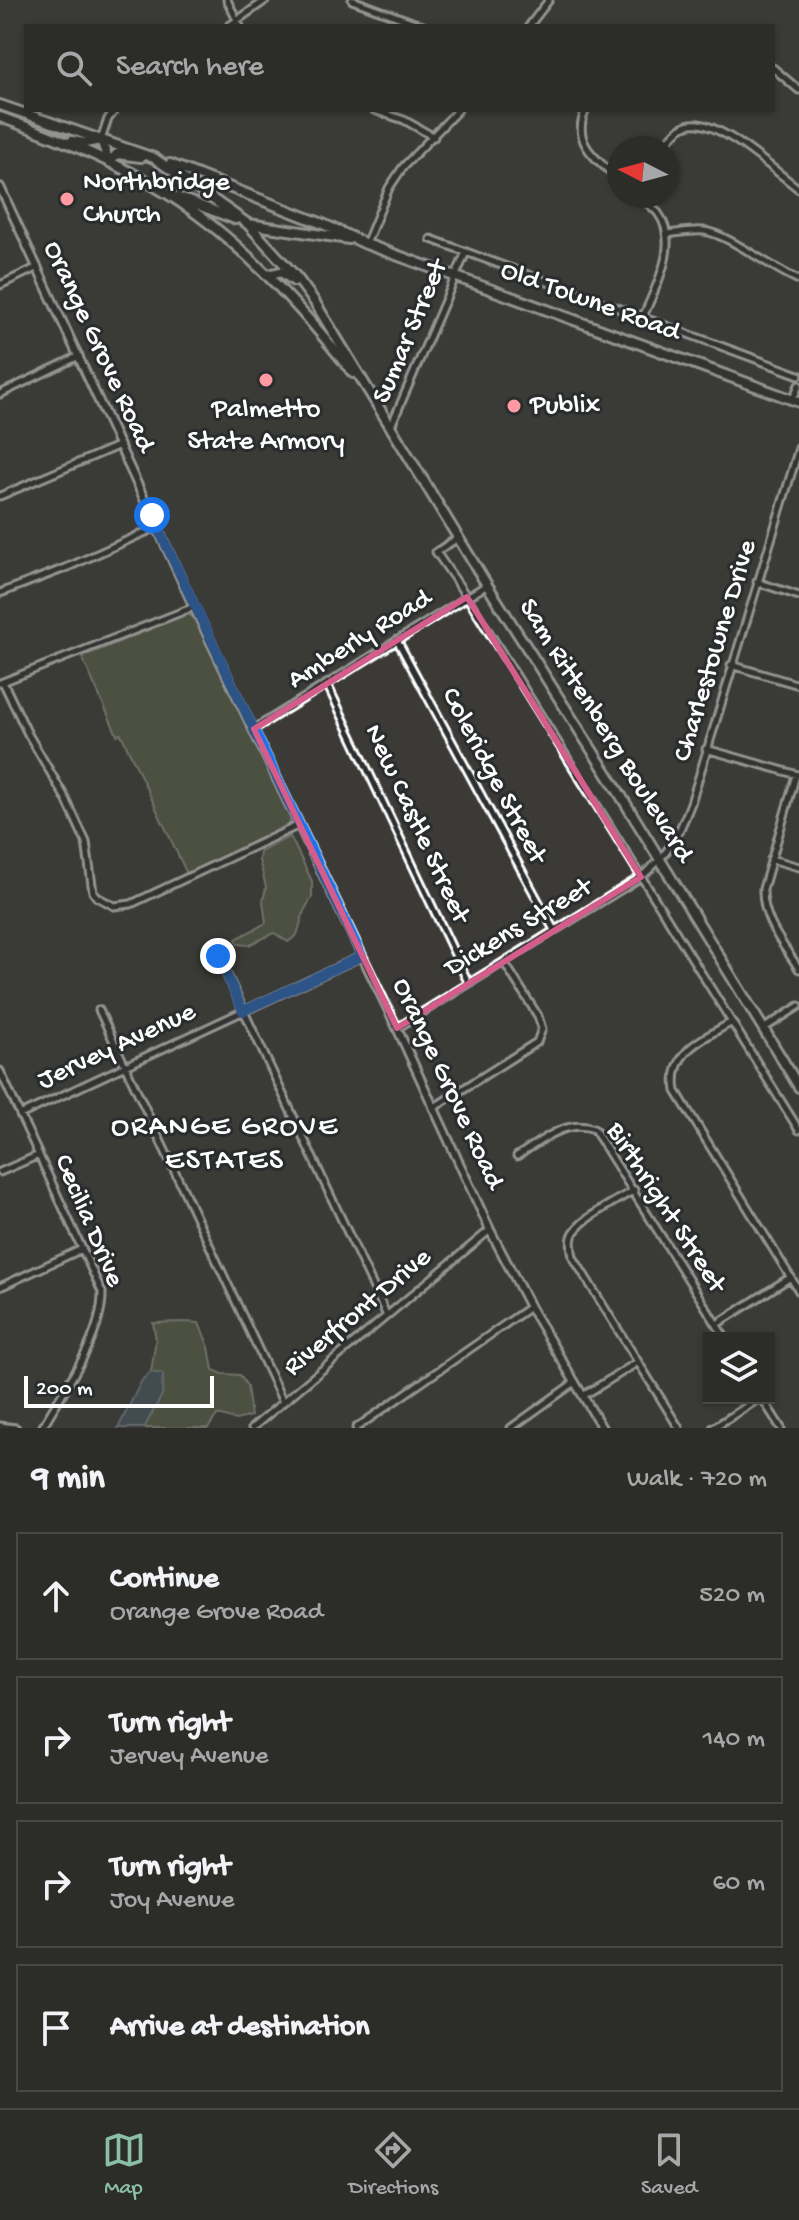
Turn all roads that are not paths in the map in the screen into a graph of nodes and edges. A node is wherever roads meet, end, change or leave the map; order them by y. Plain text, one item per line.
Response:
1 (227, 0) edge
2 (266, 0) edge
3 (352, 0) edge
4 (549, 0) edge
5 (239, 23) edge
6 (418, 24) edge
7 (531, 24) edge
8 (775, 70) edge
9 (799, 90) edge
10 (0, 105) edge
11 (113, 112) edge
12 (380, 112) edge
13 (456, 112) edge
14 (585, 112) edge
15 (0, 117) edge
16 (674, 136) edge
17 (434, 137) junction
18 (59, 139) junction
19 (101, 140) junction
20 (154, 158) junction
21 (109, 162) junction
22 (607, 169) edge
23 (799, 189) edge
24 (1, 192) edge
25 (169, 194) junction
26 (652, 208) edge
27 (248, 224) junction
28 (666, 234) junction
29 (431, 239) dead end
30 (366, 244) junction
31 (466, 252) junction
32 (38, 267) junction
33 (267, 275) junction
34 (457, 276) junction
35 (799, 280) edge
36 (0, 285) edge
37 (314, 301) junction
38 (643, 317) junction
39 (79, 356) junction
40 (799, 375) edge
41 (799, 385) edge
42 (0, 394) edge
43 (374, 398) junction
44 (796, 401) edge
45 (391, 427) junction
46 (120, 445) junction
47 (799, 448) edge
48 (0, 496) edge
49 (157, 527) junction
50 (458, 538) junction
51 (757, 582) junction
52 (487, 585) junction
53 (0, 593) edge
54 (799, 596) edge
55 (467, 597) junction
56 (194, 607) junction
57 (397, 640) junction
58 (731, 665) junction
59 (2, 683) edge
60 (327, 684) junction
61 (799, 685) edge
62 (254, 729) junction
63 (706, 749) junction
64 (798, 775) edge
65 (299, 825) junction
66 (771, 859) junction
67 (661, 861) junction
68 (799, 867) edge
69 (641, 877) junction
70 (554, 930) junction
71 (218, 956) dead end
72 (362, 956) junction
73 (504, 962) junction
74 (799, 969) edge
75 (468, 982) junction
76 (799, 1006) edge
77 (99, 1010) dead end
78 (243, 1011) junction
79 (732, 1022) junction
80 (397, 1028) junction
81 (763, 1029) junction
82 (125, 1067) junction
83 (0, 1071) edge
84 (799, 1087) edge
85 (433, 1108) junction
86 (20, 1115) junction
87 (799, 1130) edge
88 (39, 1155) junction
89 (517, 1156) dead end
90 (0, 1172) edge
91 (634, 1190) junction
92 (490, 1230) junction
93 (82, 1249) junction
94 (791, 1277) junction
95 (0, 1287) edge
96 (799, 1291) edge
97 (530, 1307) junction
98 (387, 1316) junction
99 (717, 1325) junction
100 (721, 1332) edge
101 (638, 1362) junction
102 (575, 1382) junction
103 (583, 1396) junction
104 (283, 1402) junction
105 (751, 1404) edge
106 (765, 1404) edge
107 (0, 1426) edge
108 (16, 1428) edge
109 (42, 1428) edge
110 (252, 1428) edge
111 (356, 1428) edge
112 (511, 1428) edge
113 (602, 1428) edge
114 (679, 1428) edge
115 (713, 1428) edge
116 (781, 1428) edge

1 - 5 street
2 - 5 street
3 - 6 street
4 - 7 street
8 - 9 street
10 - 19 main road, Sam Rittenberg Boulevard
11 - 19 street
12 - 17 street
13 - 17 street
14 - 22 street
15 - 18 main road, Sam Rittenberg Boulevard
16 - 23 street
17 - 30 street
18 - 19 main road
18 - 21 main road, Sam Rittenberg Boulevard
19 - 20 main road, Sam Rittenberg Boulevard
19 - 21 main road
20 - 21 main road
20 - 27 main road, Sam Rittenberg Boulevard
20 - 30 main road, Old Towne Road
21 - 25 main road, Sam Rittenberg Boulevard
24 - 32 street, Orange Grove Road
25 - 27 main road, Old Towne Road
25 - 33 main road, Sam Rittenberg Boulevard
26 - 28 street
27 - 30 main road, Old Towne Road
27 - 37 main road, Sam Rittenberg Boulevard
28 - 35 street
28 - 38 street
29 - 31 street
30 - 34 main road, Old Towne Road
31 - 34 street, Sumar Street
31 - 38 street
32 - 36 street
32 - 39 street, Orange Grove Road
33 - 37 main road
33 - 43 main road, Sam Rittenberg Boulevard
34 - 44 main road, Old Towne Road
34 - 45 street, Sumar Street
37 - 43 main road, Sam Rittenberg Boulevard
38 - 40 street
39 - 42 street
39 - 46 street, Orange Grove Road
41 - 44 street
43 - 45 main road, Sam Rittenberg Boulevard
45 - 50 main road, Sam Rittenberg Boulevard
46 - 48 street
46 - 49 street, Orange Grove Road
47 - 51 street, Charlestowne Drive
49 - 53 street
49 - 56 street, Orange Grove Road
50 - 52 main road, Sam Rittenberg Boulevard
50 - 55 street
51 - 54 street
51 - 58 street, Charlestowne Drive
52 - 55 street, Amberly Road
52 - 67 main road, Sam Rittenberg Boulevard
55 - 57 street, Amberly Road
55 - 69 street
56 - 59 street
56 - 62 street, Orange Grove Road
57 - 60 street, Amberly Road
57 - 70 street, Coleridge Street
58 - 61 street
58 - 63 street, Charlestowne Drive
59 - 65 street
60 - 62 street, Amberly Road
60 - 75 street, New Castle Street
62 - 65 street, Orange Grove Road
63 - 64 street
63 - 67 street, Charlestowne Drive
64 - 66 street
65 - 72 street, Orange Grove Road
66 - 68 street
66 - 74 street
67 - 69 street, Dickens Street
67 - 81 main road, Sam Rittenberg Boulevard
69 - 70 street, Dickens Street
69 - 79 street
70 - 73 street, Dickens Street
71 - 78 street
72 - 78 street, Jervey Avenue
72 - 80 street, Orange Grove Road
73 - 75 street, Dickens Street
73 - 85 street
75 - 80 street, Dickens Street
76 - 81 street
77 - 82 street
78 - 82 street, Jervey Avenue
78 - 98 street
79 - 87 street
79 - 94 street
80 - 85 street, Orange Grove Road
81 - 84 main road, Sam Rittenberg Boulevard
82 - 86 street, Jervey Avenue
82 - 104 street
83 - 86 street, Cecilia Drive
85 - 92 street, Orange Grove Road
86 - 88 street, Cecilia Drive
88 - 90 street
88 - 93 street, Cecilia Drive
89 - 91 street, Birthright Street
91 - 99 street, Birthright Street
91 - 101 street
92 - 97 street, Orange Grove Road
92 - 98 street, Riverfront Drive
93 - 95 street
93 - 109 street, Cecilia Drive
94 - 96 street
94 - 99 street
97 - 102 street, Orange Grove Road
97 - 111 street
98 - 104 street, Riverfront Drive
99 - 100 street, Birthright Street
101 - 103 street
101 - 114 street
102 - 103 street, Orange Grove Road
102 - 112 street
103 - 113 street, Orange Grove Road
104 - 110 street, Riverfront Drive
105 - 115 street
106 - 116 street
107 - 108 street

